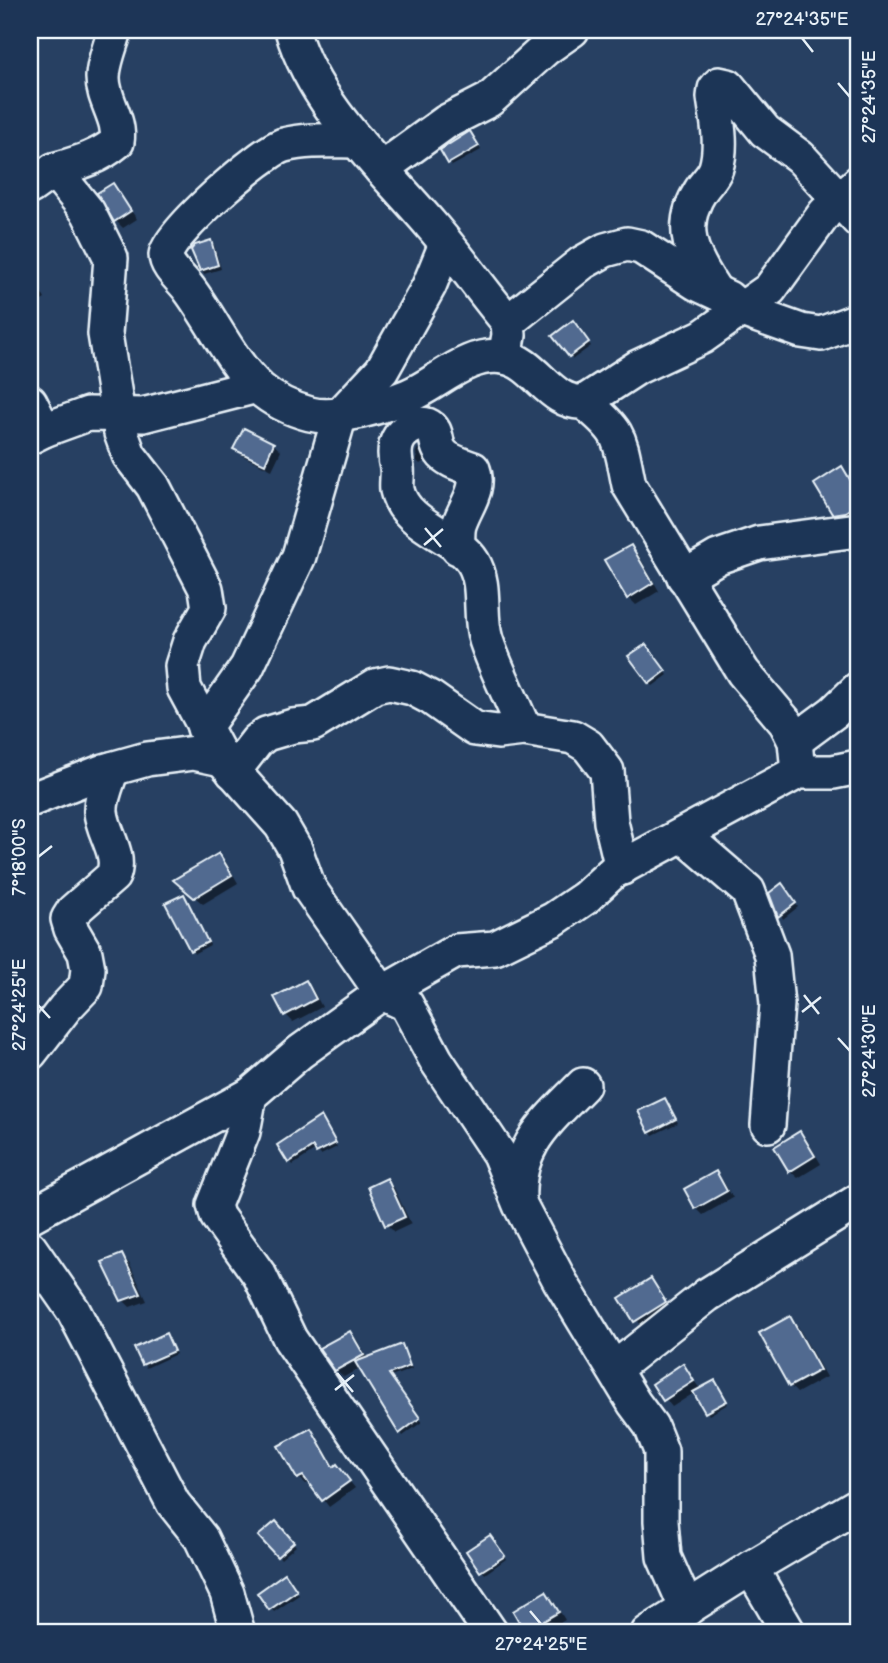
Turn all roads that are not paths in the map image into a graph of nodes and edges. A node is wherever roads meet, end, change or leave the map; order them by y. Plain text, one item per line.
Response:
1 (292, 30) edge
2 (572, 30) edge
3 (108, 37) edge
4 (357, 141) junction
5 (382, 169) junction
6 (42, 178) edge
7 (852, 201) edge
8 (446, 244) junction
9 (715, 291) junction
10 (742, 310) junction
11 (858, 320) edge
12 (508, 322) junction
13 (505, 357) junction
14 (257, 386) junction
15 (584, 402) junction
16 (116, 413) junction
17 (340, 415) junction
18 (35, 423) edge
19 (858, 530) edge
20 (458, 548) dead end
21 (684, 577) junction
22 (858, 689) edge
23 (204, 729) junction
24 (524, 729) junction
25 (796, 757) junction
26 (228, 765) junction
27 (858, 767) edge
28 (112, 769) junction
29 (30, 800) edge
30 (683, 835) junction
31 (622, 868) junction
32 (382, 993) junction
33 (30, 1054) edge
34 (583, 1085) dead end
35 (250, 1095) junction
36 (768, 1125) dead end
37 (858, 1201) edge
38 (519, 1203) junction
39 (30, 1216) edge
40 (30, 1248) edge
41 (614, 1369) junction
42 (853, 1519) edge
43 (751, 1568) junction
44 (687, 1609) junction
45 (238, 1633) edge
46 (491, 1633) edge
47 (648, 1633) edge
48 (789, 1633) edge

1 - 4 street
2 - 5 street
3 - 6 street
4 - 5 street
4 - 14 street
5 - 8 street
6 - 16 street
7 - 9 street
7 - 10 street
8 - 12 street
8 - 17 street
9 - 10 street
9 - 12 street
10 - 11 street
10 - 15 street
12 - 13 street
13 - 15 street
13 - 17 street
14 - 16 street
14 - 17 street
15 - 21 street
16 - 18 street
16 - 23 street
17 - 23 street
19 - 21 street
20 - 24 street
21 - 25 street
22 - 25 street
23 - 26 street
24 - 26 street
24 - 31 street
25 - 27 street
25 - 30 street
26 - 28 street
26 - 32 street
28 - 29 street
28 - 33 street
30 - 31 street
30 - 36 street
31 - 32 street
32 - 35 street
32 - 38 street
34 - 38 street
35 - 39 street
35 - 46 street
37 - 41 street
38 - 41 street
40 - 45 street
41 - 44 street
42 - 43 street
43 - 44 street
43 - 48 street
44 - 47 street

